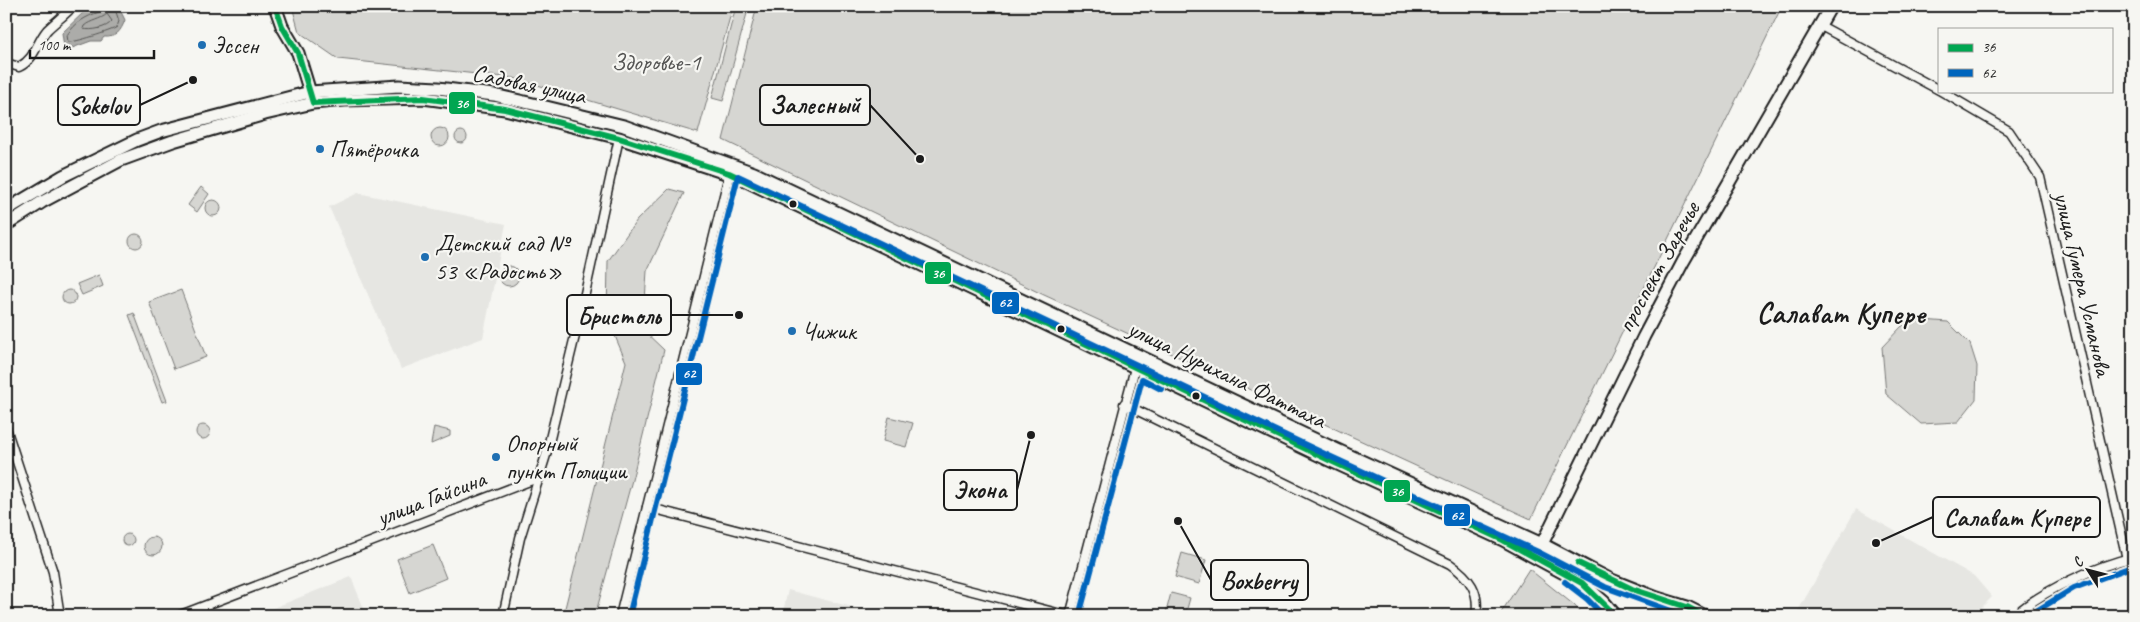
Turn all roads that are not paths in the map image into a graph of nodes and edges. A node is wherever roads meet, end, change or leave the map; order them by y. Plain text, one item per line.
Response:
1 (73, 6) edge
2 (275, 6) edge
3 (1831, 6) edge
4 (1821, 26) junction
5 (9, 64) edge
6 (1938, 90) edge
7 (1942, 92) edge
8 (311, 98) junction
9 (619, 138) junction
10 (730, 169) junction
11 (6, 210) edge
12 (6, 225) edge
13 (1137, 361) junction
14 (1124, 404) junction
15 (6, 428) edge
16 (540, 477) junction
17 (647, 507) junction
18 (1542, 544) junction
19 (1536, 556) junction
20 (2130, 558) edge
21 (60, 616) edge
22 (178, 616) edge
23 (503, 616) edge
24 (620, 616) edge
25 (1069, 616) edge
26 (1476, 616) edge
27 (1616, 616) edge
28 (1705, 616) edge
29 (2014, 616) edge

1 - 5 street
2 - 8 street
3 - 4 street, проспект Заречье
4 - 6 street, улица Гумера Усманова
4 - 18 street, проспект Заречье
7 - 20 street, улица Гумера Усманова
8 - 9 street, Садовая улица
8 - 10 street, Садовая улица
8 - 11 street
8 - 12 street
9 - 10 street, Садовая улица
9 - 16 street
10 - 13 street, улица Нурихана Фаттаха
10 - 17 street
13 - 14 street
13 - 18 street, улица Нурихана Фаттаха
13 - 19 street, улица Нурихана Фаттаха
14 - 25 street
14 - 26 street
15 - 21 street
16 - 22 street, улица Гайсина
16 - 23 street
17 - 24 street
17 - 25 street
18 - 19 street, проспект Заречье
18 - 28 street, улица Нурихана Фаттаха
19 - 27 street, улица Нурихана Фаттаха
20 - 29 street

